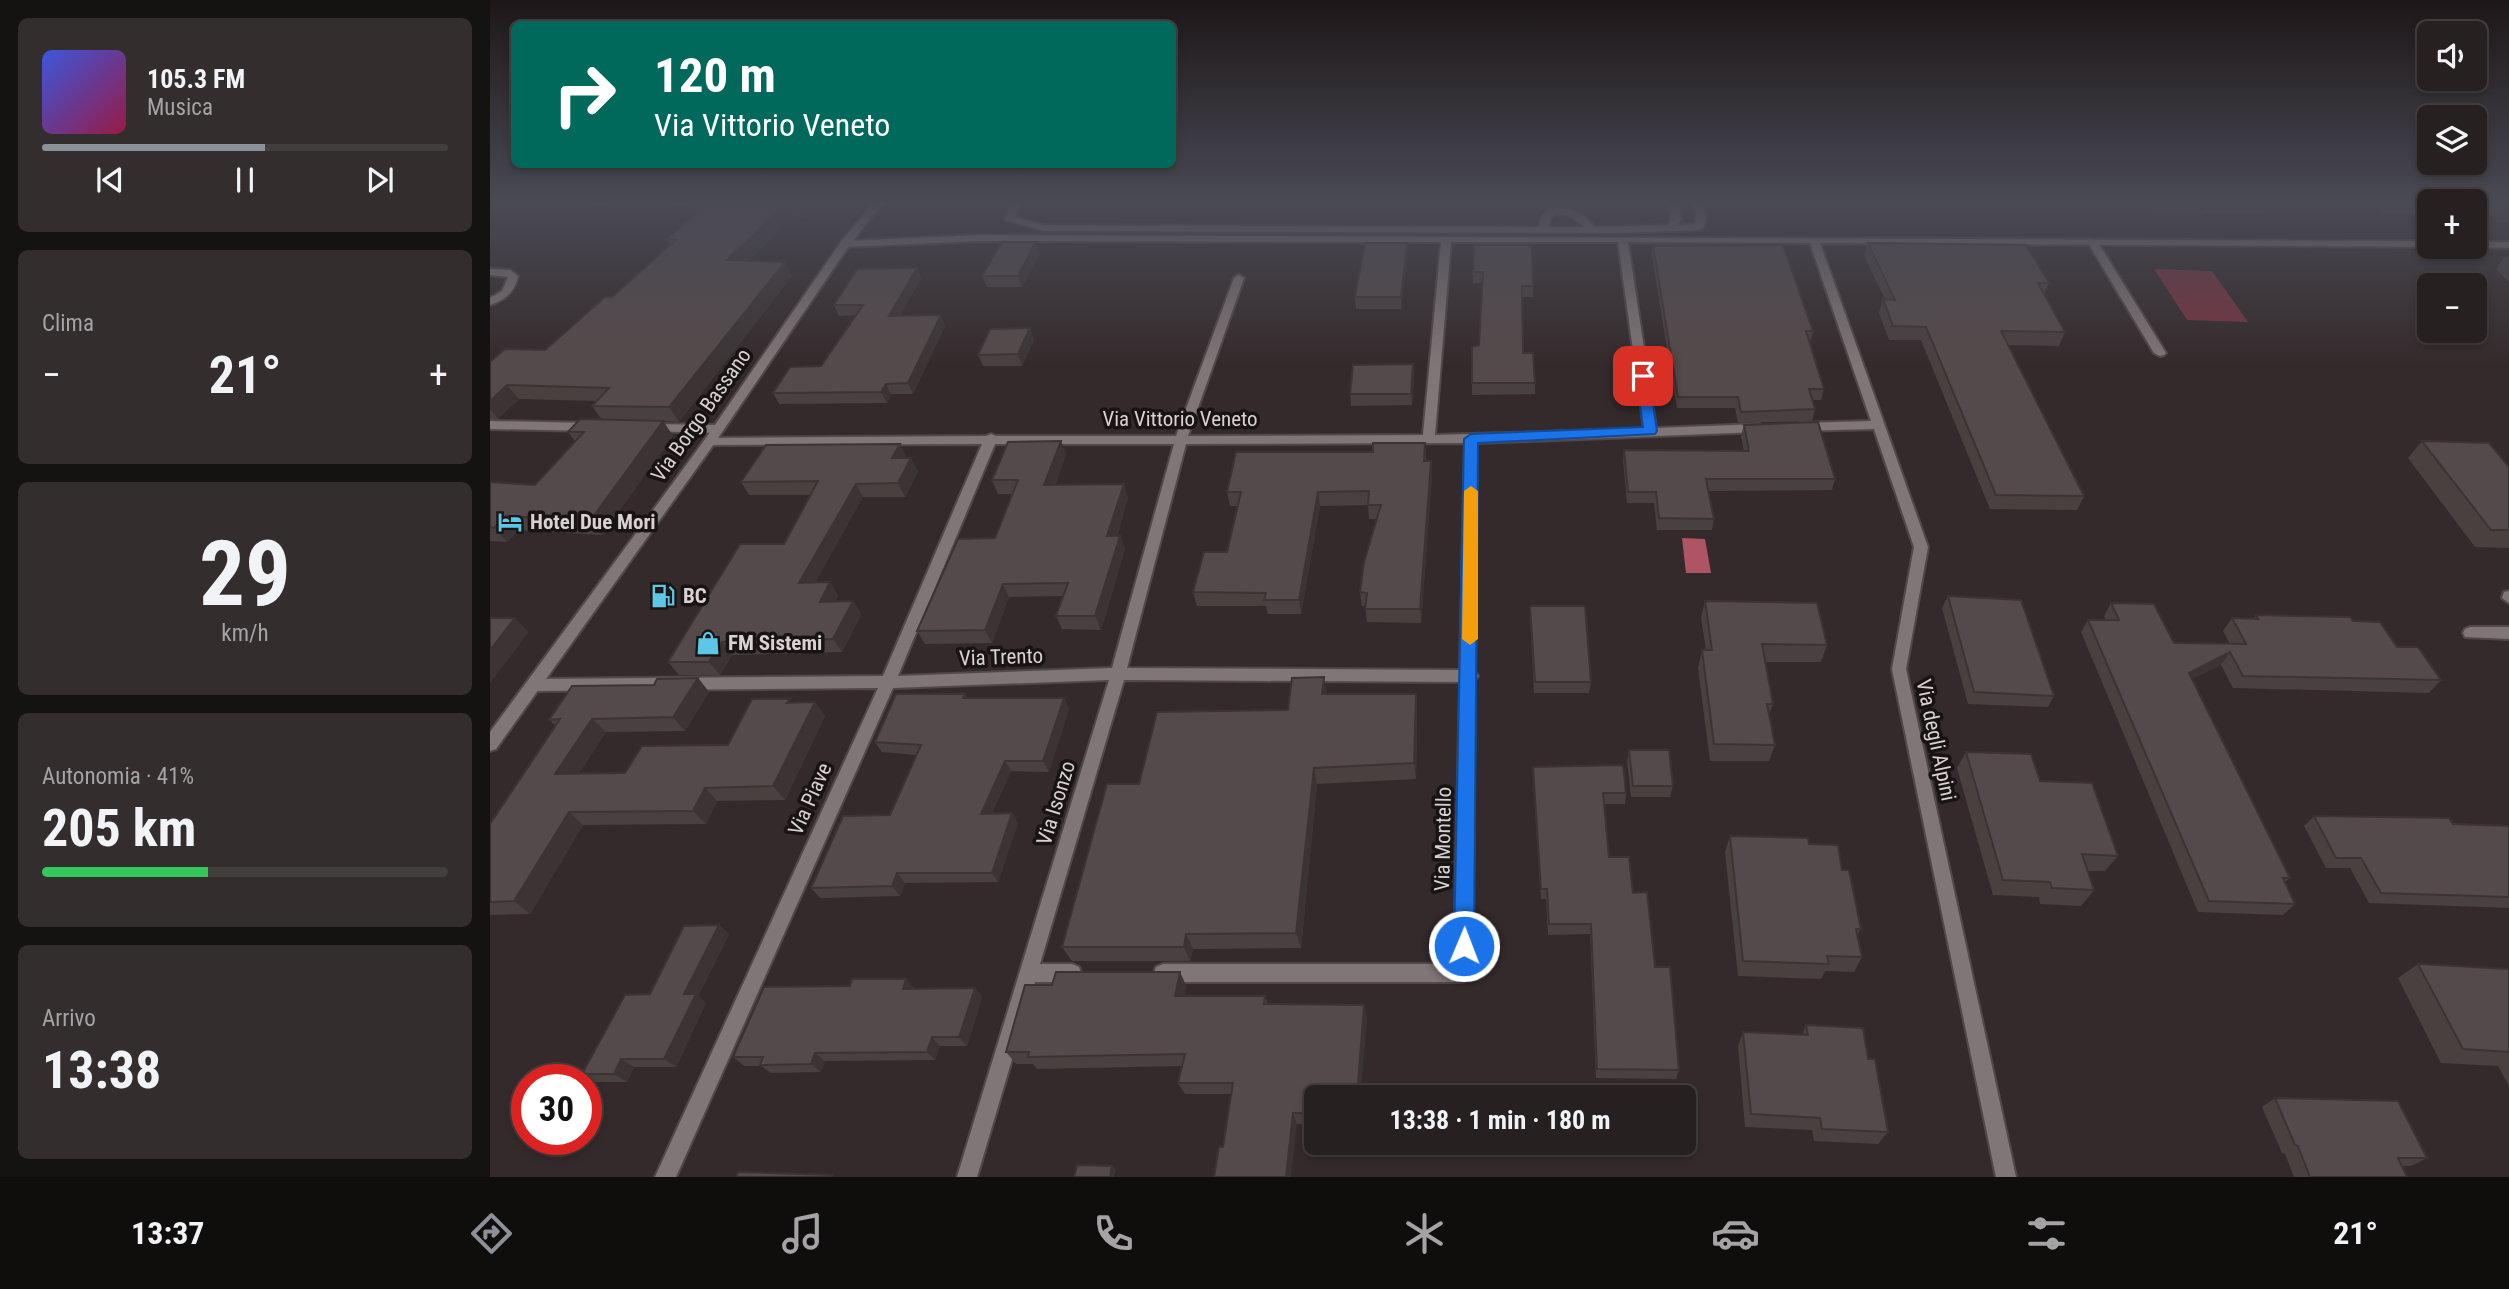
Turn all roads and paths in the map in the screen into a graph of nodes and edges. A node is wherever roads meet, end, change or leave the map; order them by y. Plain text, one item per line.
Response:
1 (836, 257) edge
2 (1444, 257) edge
3 (1626, 257) edge
4 (1820, 257) edge
5 (2102, 257) edge
6 (490, 272) edge
7 (1239, 278) dead end
8 (490, 302) edge
9 (2160, 353) dead end
10 (490, 425) edge
11 (1879, 425) junction
12 (611, 427) edge
13 (638, 428) edge
14 (718, 429) junction
15 (1650, 431) junction
16 (1429, 437) junction
17 (990, 438) junction
18 (1181, 439) junction
19 (1471, 439) junction
20 (710, 441) junction
21 (2470, 633) dead end
22 (2509, 633) edge
23 (1118, 674) junction
24 (1470, 676) junction
25 (888, 681) junction
26 (533, 685) junction
27 (490, 744) edge
28 (1028, 973) junction
29 (1083, 973) edge
30 (1151, 973) edge
31 (666, 1177) edge
32 (967, 1177) edge
33 (2006, 1177) edge

1 - 14 street, Via Borgo Bassano
2 - 16 street
3 - 15 street
4 - 11 street, Via degli Alpini
5 - 9 street
6 - 8 street
7 - 18 street, Via Isonzo
10 - 12 street
11 - 15 street, Via Vittorio Veneto
11 - 33 street, Via degli Alpini
13 - 14 street
14 - 20 street, Via Borgo Bassano
15 - 19 street, Via Vittorio Veneto
16 - 18 street, Via Vittorio Veneto
16 - 19 street, Via Vittorio Veneto
17 - 18 street, Via Vittorio Veneto
17 - 20 street, Via Vittorio Veneto
17 - 25 street, Via Piave
18 - 23 street, Via Isonzo
19 - 24 street, Via Montello
20 - 26 street, Via Borgo Bassano
21 - 22 street
23 - 24 street, Via Trento
23 - 25 street, Via Trento
23 - 28 street, Via Isonzo
24 - 30 street, Via Montello
25 - 26 street, Via Trento
25 - 31 street, Via Piave
26 - 27 street, Via Borgo Bassano
28 - 29 street
28 - 32 street, Via Isonzo

